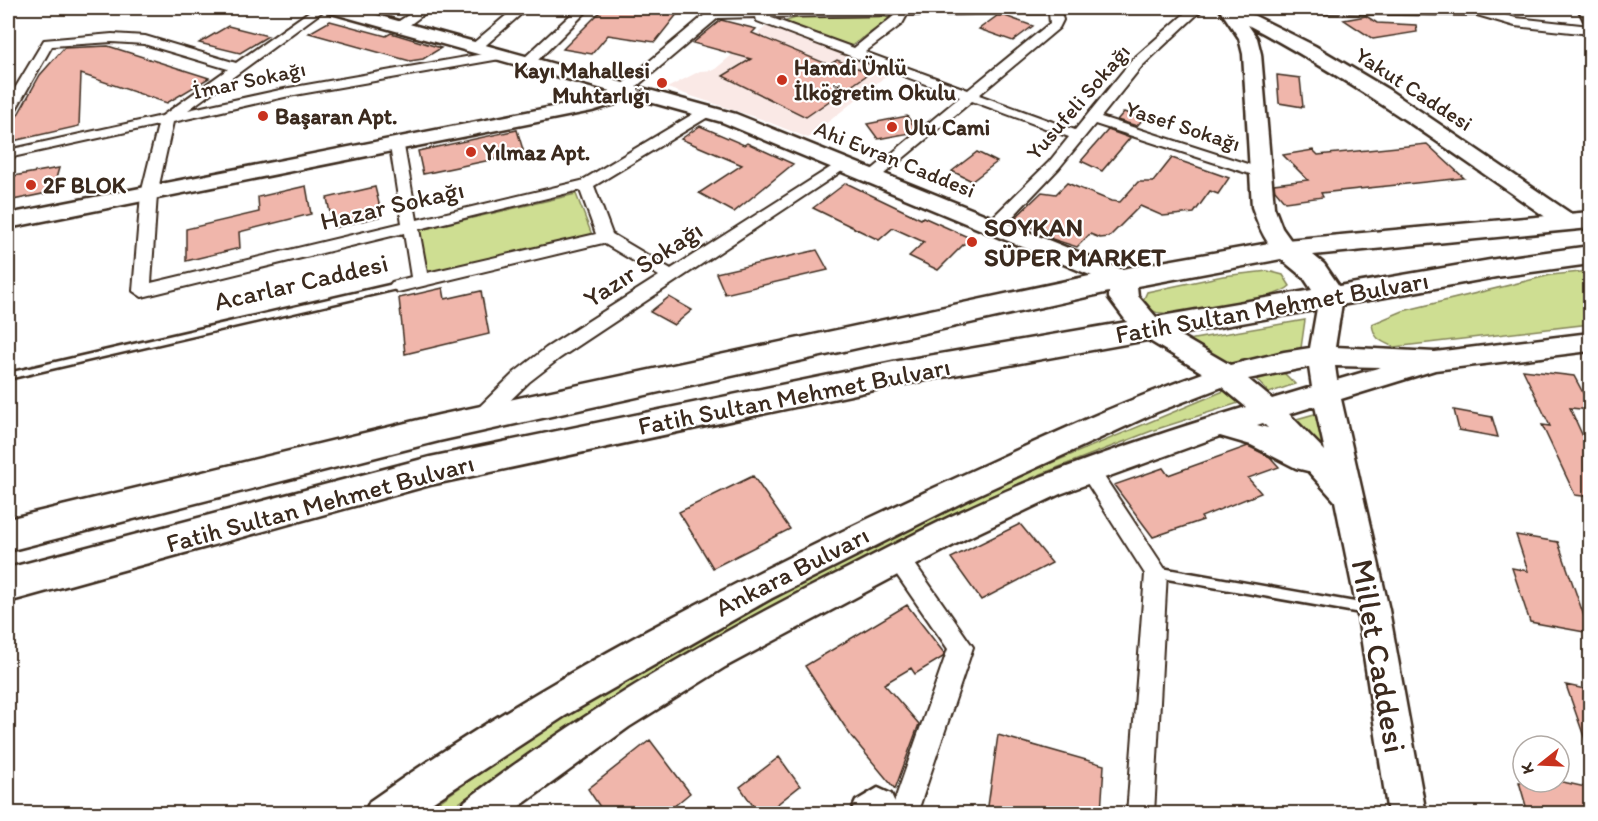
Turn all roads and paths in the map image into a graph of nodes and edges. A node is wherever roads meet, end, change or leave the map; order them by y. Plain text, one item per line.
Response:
1 (321, 8) edge
2 (334, 8) edge
3 (426, 8) edge
4 (522, 8) edge
5 (584, 8) edge
6 (1053, 8) edge
7 (1177, 8) edge
8 (1198, 8) edge
9 (1226, 8) edge
10 (1252, 8) edge
11 (1586, 8) edge
12 (1477, 9) edge
13 (903, 10) junction
14 (717, 11) edge
15 (750, 13) junction
16 (1590, 16) edge
17 (400, 26) junction
18 (1590, 30) edge
19 (475, 48) junction
20 (856, 53) junction
21 (500, 55) junction
22 (528, 62) junction
23 (238, 68) junction
24 (625, 89) junction
25 (969, 95) junction
26 (8, 111) edge
27 (708, 111) junction
28 (1093, 118) junction
29 (167, 119) junction
30 (1078, 136) junction
31 (398, 146) junction
32 (8, 154) edge
33 (844, 165) junction
34 (1261, 173) junction
35 (873, 176) junction
36 (586, 184) junction
37 (149, 194) junction
38 (8, 221) edge
39 (1579, 221) edge
40 (994, 226) junction
41 (412, 227) junction
42 (605, 237) junction
43 (1286, 249) junction
44 (1590, 255) edge
45 (671, 276) junction
46 (1122, 279) junction
47 (420, 281) junction
48 (398, 286) joint
49 (1331, 297) junction
50 (1149, 329) junction
51 (1590, 342) edge
52 (1321, 357) junction
53 (1435, 361) junction
54 (1225, 375) junction
55 (8, 376) edge
56 (1326, 393) junction
57 (1269, 410) junction
58 (479, 420) junction
59 (1221, 426) junction
60 (1324, 470) junction
61 (1090, 472) junction
62 (1350, 498) junction
63 (8, 535) edge
64 (898, 558) junction
65 (1156, 572) junction
66 (8, 585) edge
67 (1372, 610) junction
68 (883, 811) edge
69 (383, 813) edge
70 (478, 813) edge
71 (1140, 813) edge
72 (1407, 813) edge

1 - 23 street
2 - 17 main road, Ahi Evran Caddesi
3 - 17 street
4 - 19 street
5 - 22 street
6 - 7 street
6 - 13 street
6 - 25 street
8 - 28 street, Yusufeli Sokağı
9 - 34 main road
9 - 39 main road, Yakut Caddesi
10 - 12 street
11 - 16 main road
12 - 18 street
13 - 15 street
13 - 20 street
14 - 15 street
14 - 24 street
15 - 20 street
17 - 19 main road, Ahi Evran Caddesi
19 - 21 main road, Ahi Evran Caddesi
20 - 25 street
21 - 22 main road, Ahi Evran Caddesi
21 - 29 street, İmar Sokağı
22 - 24 main road, Ahi Evran Caddesi
23 - 26 street
23 - 29 street
24 - 27 main road, Ahi Evran Caddesi
24 - 31 main road
25 - 30 street
25 - 35 street
27 - 33 main road, Ahi Evran Caddesi
27 - 36 street, Hazar Sokağı
28 - 30 street, Yusufeli Sokağı
28 - 34 street, Yasef Sokağı
29 - 32 street, İmar Sokağı
29 - 37 street
30 - 40 street, Yusufeli Sokağı
31 - 37 main road
31 - 41 street
33 - 35 main road, Ahi Evran Caddesi
33 - 45 street, Yazır Sokağı
34 - 43 main road
35 - 40 main road, Ahi Evran Caddesi
36 - 41 street, Hazar Sokağı
36 - 42 street
37 - 38 main road
37 - 41 street, Hazar Sokağı
39 - 43 highway, Fatih Sultan Mehmet Bulvarı
40 - 46 main road, Ahi Evran Caddesi
41 - 47 street
42 - 45 street
42 - 47 street, Acarlar Caddesi
43 - 46 highway, Fatih Sultan Mehmet Bulvarı
43 - 49 highway
44 - 49 highway, Fatih Sultan Mehmet Bulvarı
45 - 58 street, Yazır Sokağı
46 - 50 highway
46 - 58 highway, Fatih Sultan Mehmet Bulvarı
47 - 48 street, Acarlar Caddesi
48 - 55 lane, Acarlar Caddesi
49 - 50 highway, Fatih Sultan Mehmet Bulvarı
49 - 52 main road
50 - 54 main road
50 - 66 highway, Fatih Sultan Mehmet Bulvarı
51 - 53 main road, Ankara Bulvarı
52 - 53 main road, Ankara Bulvarı
52 - 54 main road, Ankara Bulvarı
52 - 56 main road
53 - 56 main road, Ankara Bulvarı
54 - 57 main road
54 - 69 main road, Ankara Bulvarı
56 - 57 main road, Ankara Bulvarı
56 - 62 main road, Millet Caddesi
57 - 59 main road, Ankara Bulvarı
57 - 60 main road
58 - 63 highway, Fatih Sultan Mehmet Bulvarı
59 - 60 main road
59 - 61 main road, Ankara Bulvarı
60 - 62 main road
61 - 64 main road, Ankara Bulvarı
61 - 65 street
62 - 67 main road, Millet Caddesi
64 - 68 street
64 - 70 main road, Ankara Bulvarı
65 - 67 lane
65 - 71 street
67 - 72 main road, Millet Caddesi

